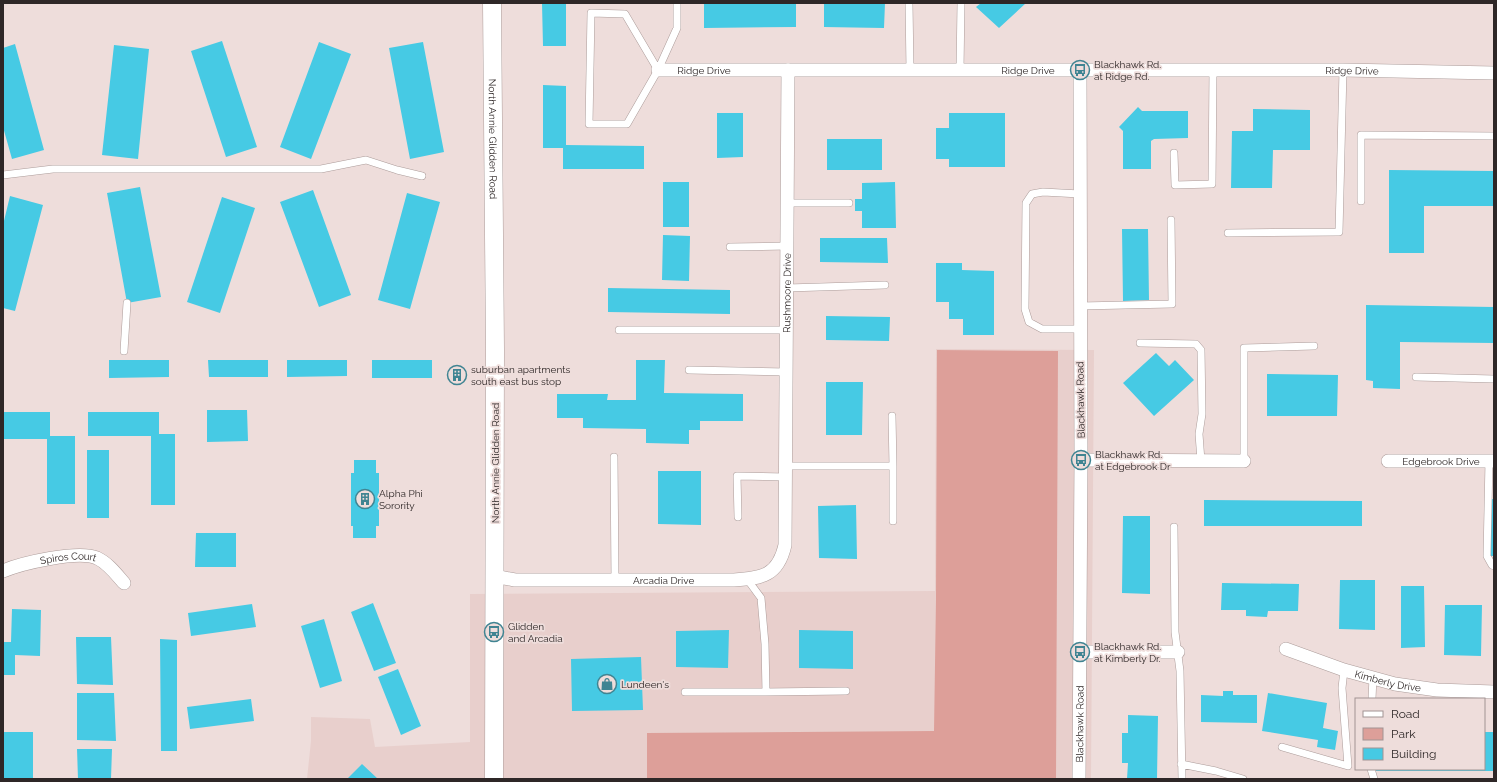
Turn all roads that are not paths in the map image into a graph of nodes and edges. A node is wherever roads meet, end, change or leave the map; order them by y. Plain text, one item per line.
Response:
1 (492, 3) edge
2 (677, 3) edge
3 (909, 3) edge
4 (961, 3) edge
5 (658, 70) junction
6 (788, 70) junction
7 (910, 70) junction
8 (960, 70) junction
9 (1080, 70) junction
10 (1214, 70) junction
11 (1343, 70) junction
12 (1494, 73) edge
13 (1494, 136) edge
14 (1174, 153) dead end
15 (3, 175) edge
16 (422, 176) dead end
17 (1080, 194) junction
18 (1361, 201) dead end
19 (787, 203) junction
20 (849, 203) dead end
21 (1171, 220) dead end
22 (1228, 233) dead end
23 (787, 246) junction
24 (730, 247) dead end
25 (885, 285) dead end
26 (787, 288) junction
27 (127, 303) dead end
28 (1080, 306) junction
29 (1080, 329) junction
30 (619, 330) dead end
31 (786, 330) junction
32 (1140, 343) dead end
33 (1314, 346) dead end
34 (124, 351) dead end
35 (689, 370) dead end
36 (786, 372) junction
37 (1416, 377) dead end
38 (1494, 378) edge
39 (892, 416) dead end
40 (614, 457) dead end
41 (1081, 460) junction
42 (1201, 461) junction
43 (1244, 461) joint
44 (1388, 461) dead end
45 (1492, 461) edge
46 (893, 466) junction
47 (785, 471) junction
48 (785, 515) joint
49 (738, 517) dead end
50 (893, 521) dead end
51 (1174, 526) dead end
52 (1494, 566) edge
53 (3, 571) edge
54 (494, 576) junction
55 (747, 579) junction
56 (615, 580) junction
57 (124, 583) dead end
58 (1286, 649) dead end
59 (1080, 652) junction
60 (1178, 652) junction
61 (1344, 670) junction
62 (1373, 677) junction
63 (846, 691) dead end
64 (685, 692) dead end
65 (766, 692) junction
66 (1494, 692) edge
67 (1372, 698) edge
68 (1282, 747) dead end
69 (1181, 764) junction
70 (494, 779) edge
71 (1079, 779) edge
72 (1182, 779) edge
73 (1243, 779) edge

1 - 54 main road, North Annie Glidden Road
2 - 5 lane
3 - 7 lane
4 - 8 lane
5 - 5 lane
5 - 6 street, Ridge Drive
6 - 7 street, Ridge Drive
6 - 19 street, Rushmoore Drive
7 - 8 street, Ridge Drive
8 - 9 street, Ridge Drive
9 - 10 street, Ridge Drive
9 - 17 street, Blackhawk Road
10 - 11 street, Ridge Drive
10 - 14 lane
11 - 12 street, Ridge Drive
11 - 22 lane
13 - 18 lane
15 - 16 lane
17 - 28 street, Blackhawk Road
17 - 29 lane
19 - 20 lane
19 - 23 street, Rushmoore Drive
21 - 28 lane
23 - 24 lane
23 - 26 street, Rushmoore Drive
25 - 26 lane
26 - 31 street, Rushmoore Drive
27 - 34 lane
28 - 29 street, Blackhawk Road
29 - 41 street, Blackhawk Road
30 - 31 lane
31 - 36 street, Rushmoore Drive
32 - 42 lane
33 - 43 lane
35 - 36 lane
36 - 47 street, Rushmoore Drive
37 - 38 lane
39 - 46 lane
40 - 56 lane
41 - 42 street
41 - 59 street, Blackhawk Road
42 - 43 street
44 - 45 street, Edgebrook Drive
45 - 52 lane
46 - 47 lane
46 - 50 lane
47 - 48 street, Rushmoore Drive
47 - 49 lane
48 - 55 street, Arcadia Drive
51 - 60 lane
53 - 57 street, Spiros Court
54 - 56 street, Arcadia Drive
54 - 70 main road, North Annie Glidden Road
55 - 56 street, Arcadia Drive
55 - 65 lane
58 - 61 street, Kimberly Drive
59 - 60 street
59 - 71 street, Blackhawk Road
60 - 69 lane
61 - 62 street, Kimberly Drive
61 - 68 lane
62 - 66 street, Kimberly Drive
62 - 67 lane
63 - 65 lane
64 - 65 lane
69 - 72 lane
69 - 73 lane

